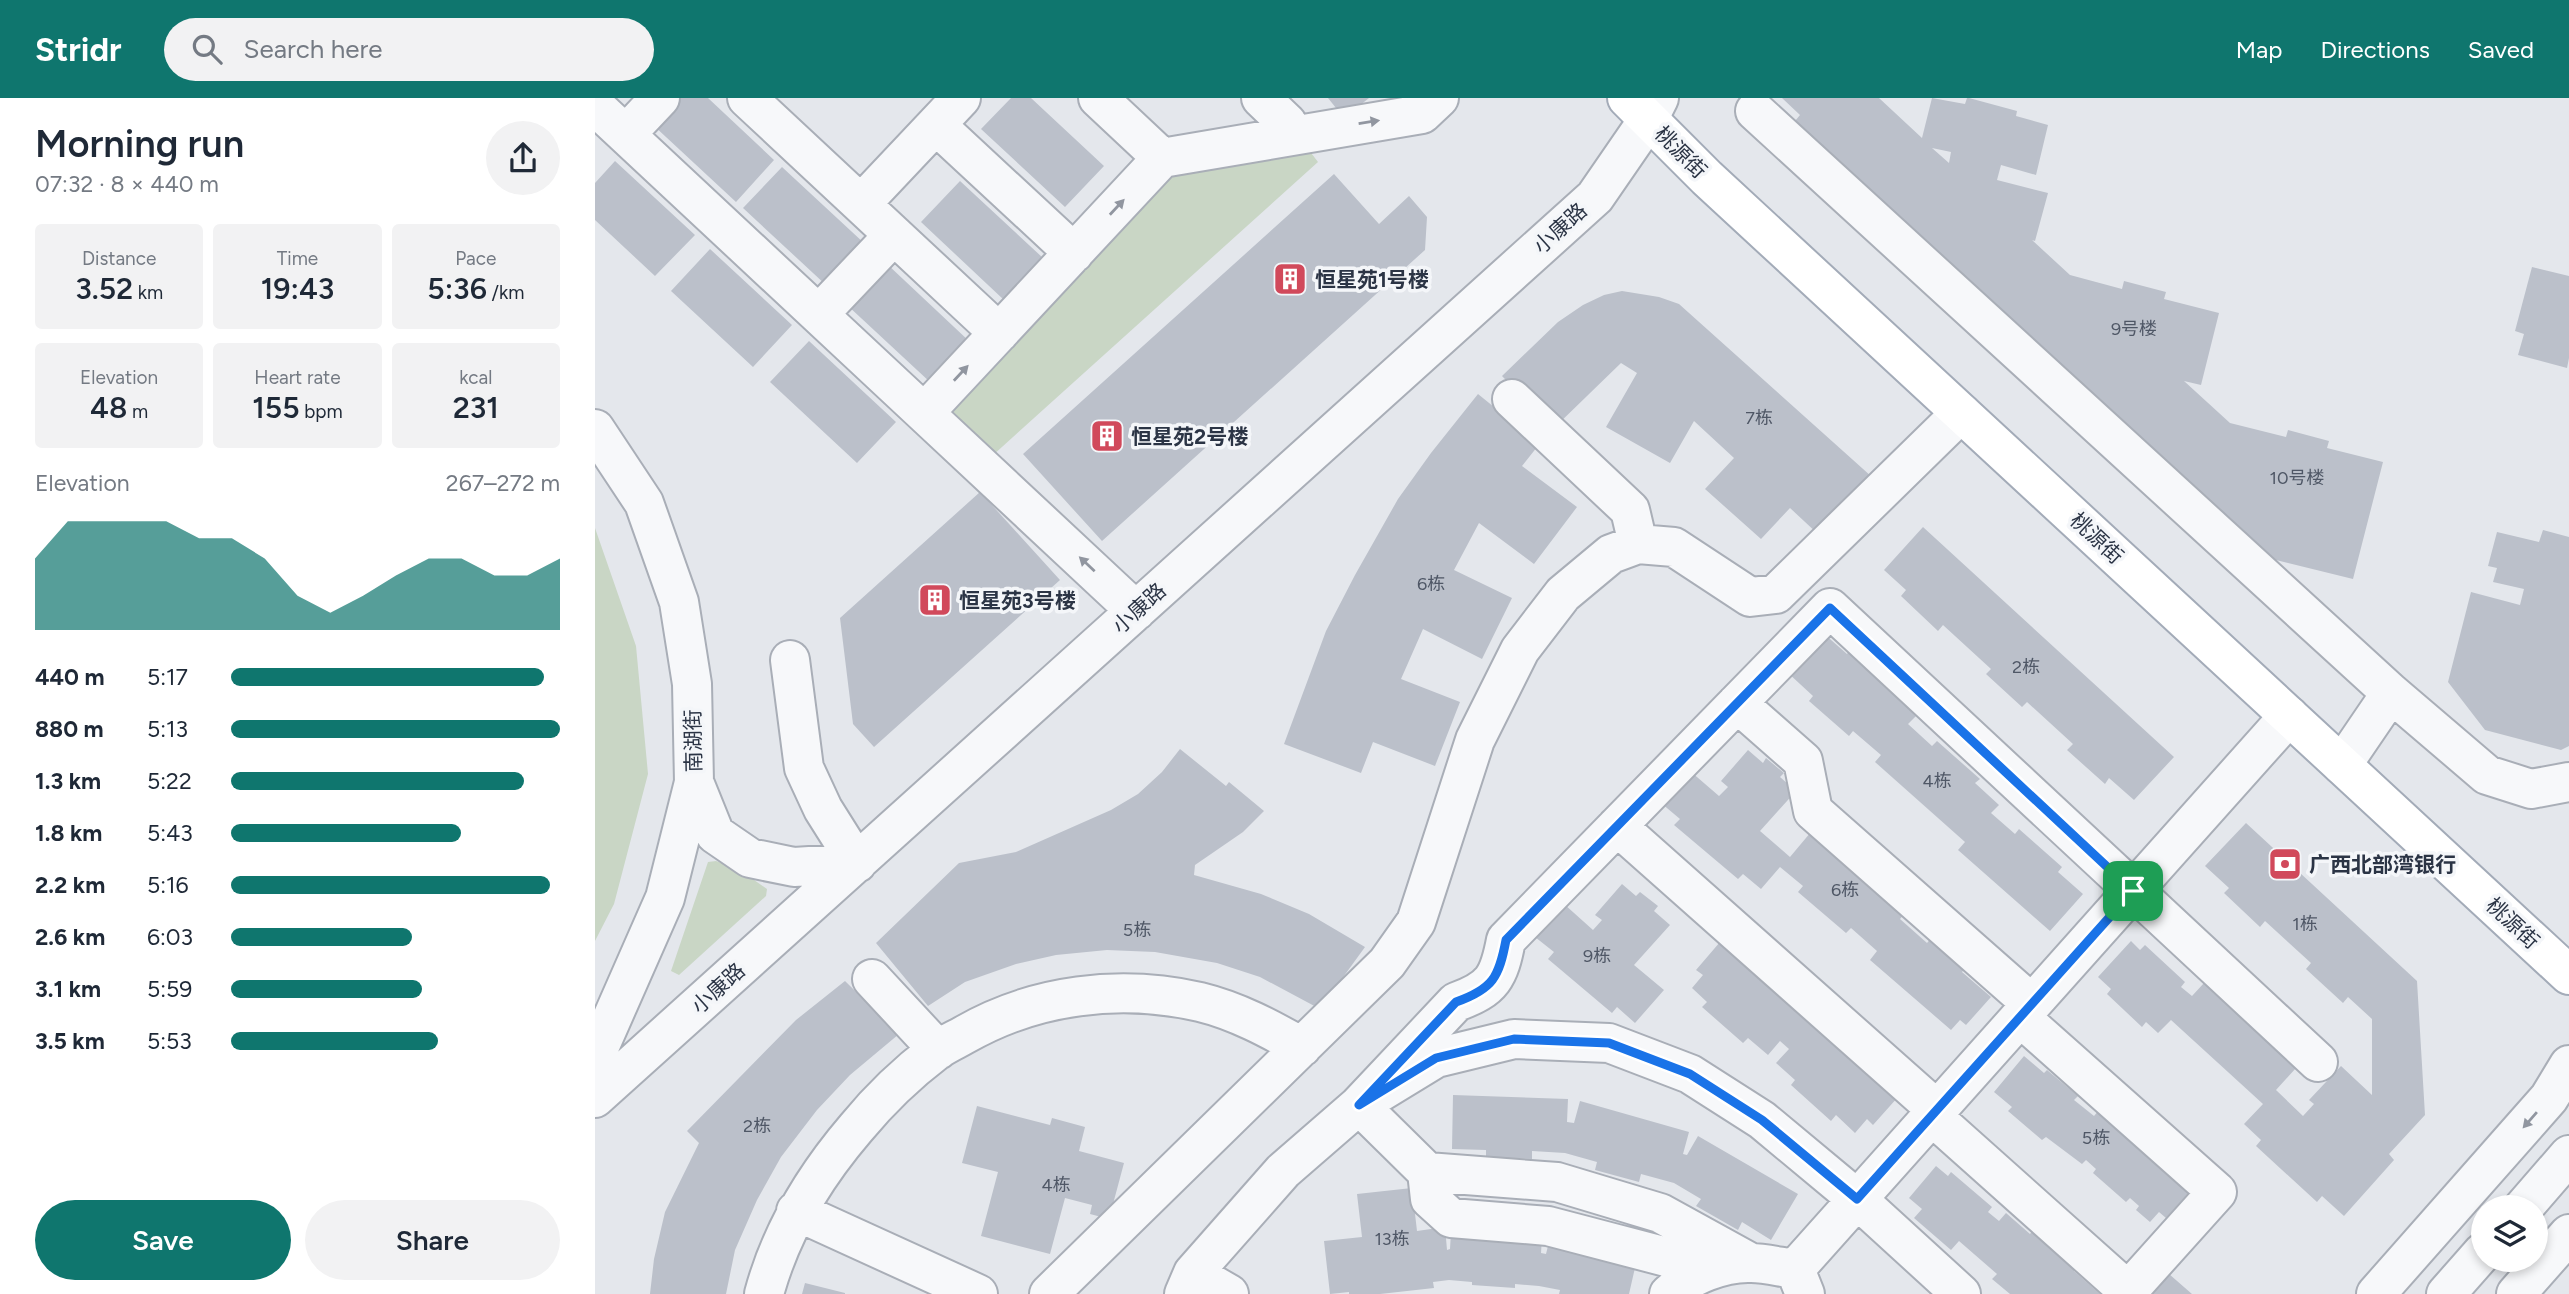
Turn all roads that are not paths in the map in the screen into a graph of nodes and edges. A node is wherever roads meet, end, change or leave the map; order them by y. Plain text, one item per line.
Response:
1 (660, 98) edge
2 (747, 98) edge
3 (1097, 98) edge
4 (1440, 98) edge
5 (1645, 105) edge
6 (595, 106) edge
7 (948, 111) edge
8 (1755, 111) dead end
9 (1298, 112) edge
10 (626, 134) junction
11 (1162, 158) junction
12 (861, 204) junction
13 (894, 235) junction
14 (1073, 253) junction
15 (819, 314) junction
16 (999, 333) junction
17 (1512, 399) dead end
18 (924, 412) junction
19 (1961, 413) junction
20 (595, 429) edge
21 (1638, 544) junction
22 (1136, 611) junction
23 (790, 660) dead end
24 (2391, 693) junction
25 (1737, 703) junction
26 (2290, 716) junction
27 (2342, 765) junction
28 (694, 782) junction
29 (2569, 782) edge
30 (1617, 826) junction
31 (857, 863) junction
32 (2133, 891) junction
33 (2569, 975) edge
34 (872, 978) dead end
35 (2026, 1011) junction
36 (1302, 1046) junction
37 (937, 1050) junction
38 (595, 1057) edge
39 (2318, 1062) dead end
40 (2569, 1065) edge
41 (595, 1098) edge
42 (1359, 1105) junction
43 (1934, 1113) junction
44 (2569, 1155) edge
45 (1427, 1172) junction
46 (2534, 1195) edge
47 (1857, 1199) junction
48 (796, 1211) junction
49 (2569, 1234) edge
50 (1749, 1262) junction
51 (2471, 1266) edge
52 (1712, 1269) junction
53 (1800, 1281) edge
54 (1188, 1283) edge
55 (764, 1294) edge
56 (978, 1294) edge
57 (1049, 1294) edge
58 (1229, 1294) edge
59 (1669, 1294) edge
60 (1961, 1294) edge
61 (2376, 1294) edge
62 (2446, 1294) edge
63 (2516, 1294) edge

1 - 10 street
2 - 12 street
3 - 11 street
9 -> 4 street
5 - 19 main road, 桃源街
5 - 22 street, 小康路
6 - 10 street
7 - 12 street
7 - 14 street
8 - 24 street
9 - 11 street
10 - 15 street
14 -> 11 street
12 - 13 street
13 - 15 street
13 - 16 street
14 - 16 street
15 - 18 street
18 -> 16 street
17 - 21 street
22 -> 18 street
19 - 21 street
19 - 26 main road, 桃源街
20 - 28 street, 南湖街
21 - 36 street
22 - 31 street, 小康路
23 - 31 street
24 - 27 street
24 - 29 street
25 - 30 street
25 - 32 street
25 - 35 street
26 - 27 main road, 桃源街
26 - 32 street
27 - 33 main road, 桃源街
28 - 31 street
28 - 38 street, 南湖街
30 - 42 street
30 - 43 street
31 - 41 street, 小康路
32 - 35 street
32 - 39 street
34 - 37 street
35 - 43 street
35 - 43 street
36 - 37 street
36 - 57 street
37 - 48 street
40 -> 61 street
42 - 45 street
42 - 47 street
42 - 54 street
43 - 47 street
44 - 46 street
45 - 50 street
45 - 52 street
47 - 53 street
47 - 60 street
48 - 55 street
48 - 56 street
49 - 63 street
50 - 52 street
50 - 53 street
51 - 62 street
52 - 59 street
54 - 58 street

